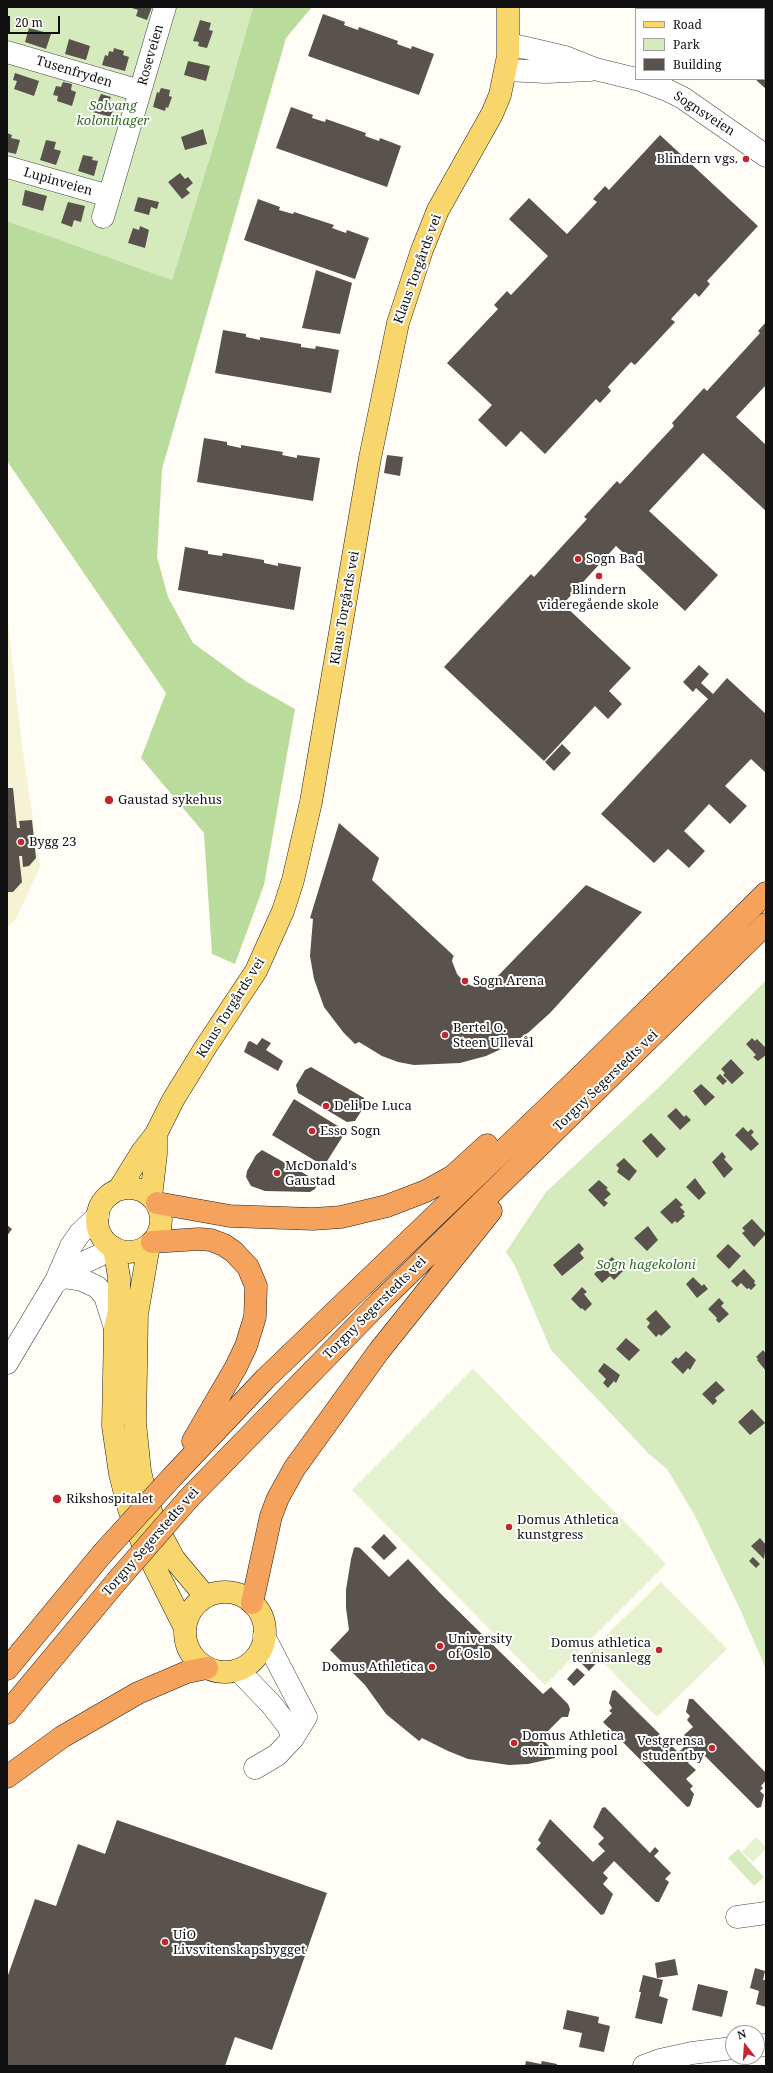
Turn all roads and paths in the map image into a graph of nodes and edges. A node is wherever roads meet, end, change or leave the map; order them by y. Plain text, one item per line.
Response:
1 (165, 7) edge
2 (508, 7) edge
3 (509, 44) junction
4 (7, 48) edge
5 (7, 52) edge
6 (595, 69) junction
7 (506, 70) junction
8 (635, 79) edge
9 (640, 80) edge
10 (140, 91) junction
11 (766, 156) edge
12 (7, 167) edge
13 (109, 196) junction
14 (103, 217) dead end
15 (766, 893) edge
16 (766, 924) edge
17 (584, 1073) junction
18 (567, 1120) junction
19 (156, 1134) junction
20 (119, 1189) junction
21 (154, 1200) junction
22 (98, 1216) junction
23 (151, 1244) junction
24 (113, 1247) junction
25 (58, 1281) junction
26 (115, 1328) junction
27 (7, 1363) edge
28 (177, 1470) junction
29 (206, 1597) junction
30 (252, 1603) junction
31 (185, 1628) junction
32 (264, 1636) junction
33 (207, 1668) junction
34 (7, 1669) edge
35 (238, 1670) junction
36 (7, 1714) edge
37 (293, 1738) junction
38 (255, 1768) dead end
39 (7, 1777) edge
40 (766, 1913) edge
41 (737, 1918) dead end
42 (725, 2049) edge
43 (644, 2066) edge

1 - 10 street, Roseveien
2 - 3 main road
3 - 6 street, Sognsveien
3 - 7 main road
4 - 5 street
5 - 10 street, Tusenfryden
6 - 7 street, Sognsveien
6 - 8 street, Sognsveien
7 - 19 main road, Klaus Torgårds vei
9 - 11 street, Sognsveien
10 - 13 street, Roseveien
12 - 13 street, Lupinveien
13 - 14 street, Roseveien
15 - 17 highway, Torgny Segerstedts vei
16 - 18 highway, Torgny Segerstedts vei
17 - 21 highway
17 - 28 highway, Torgny Segerstedts vei
18 - 30 highway
18 - 36 highway, Torgny Segerstedts vei, bridge
19 - 20 main road, Klaus Torgårds vei
19 - 21 main road, Klaus Torgårds vei
20 - 21 main road
20 - 22 main road
21 - 23 main road
22 - 24 main road
22 - 25 street
23 - 24 main road
23 - 28 highway
23 - 29 main road
24 - 25 street
24 - 26 main road
25 - 26 street
25 - 27 street
26 - 31 main road
28 - 34 highway, Torgny Segerstedts vei, bridge
29 - 30 main road
29 - 31 main road
30 - 32 main road
31 - 33 main road
32 - 35 main road
32 - 37 street
33 - 35 main road
33 - 39 highway
35 - 37 street
37 - 38 street
40 - 41 street
42 - 43 street

